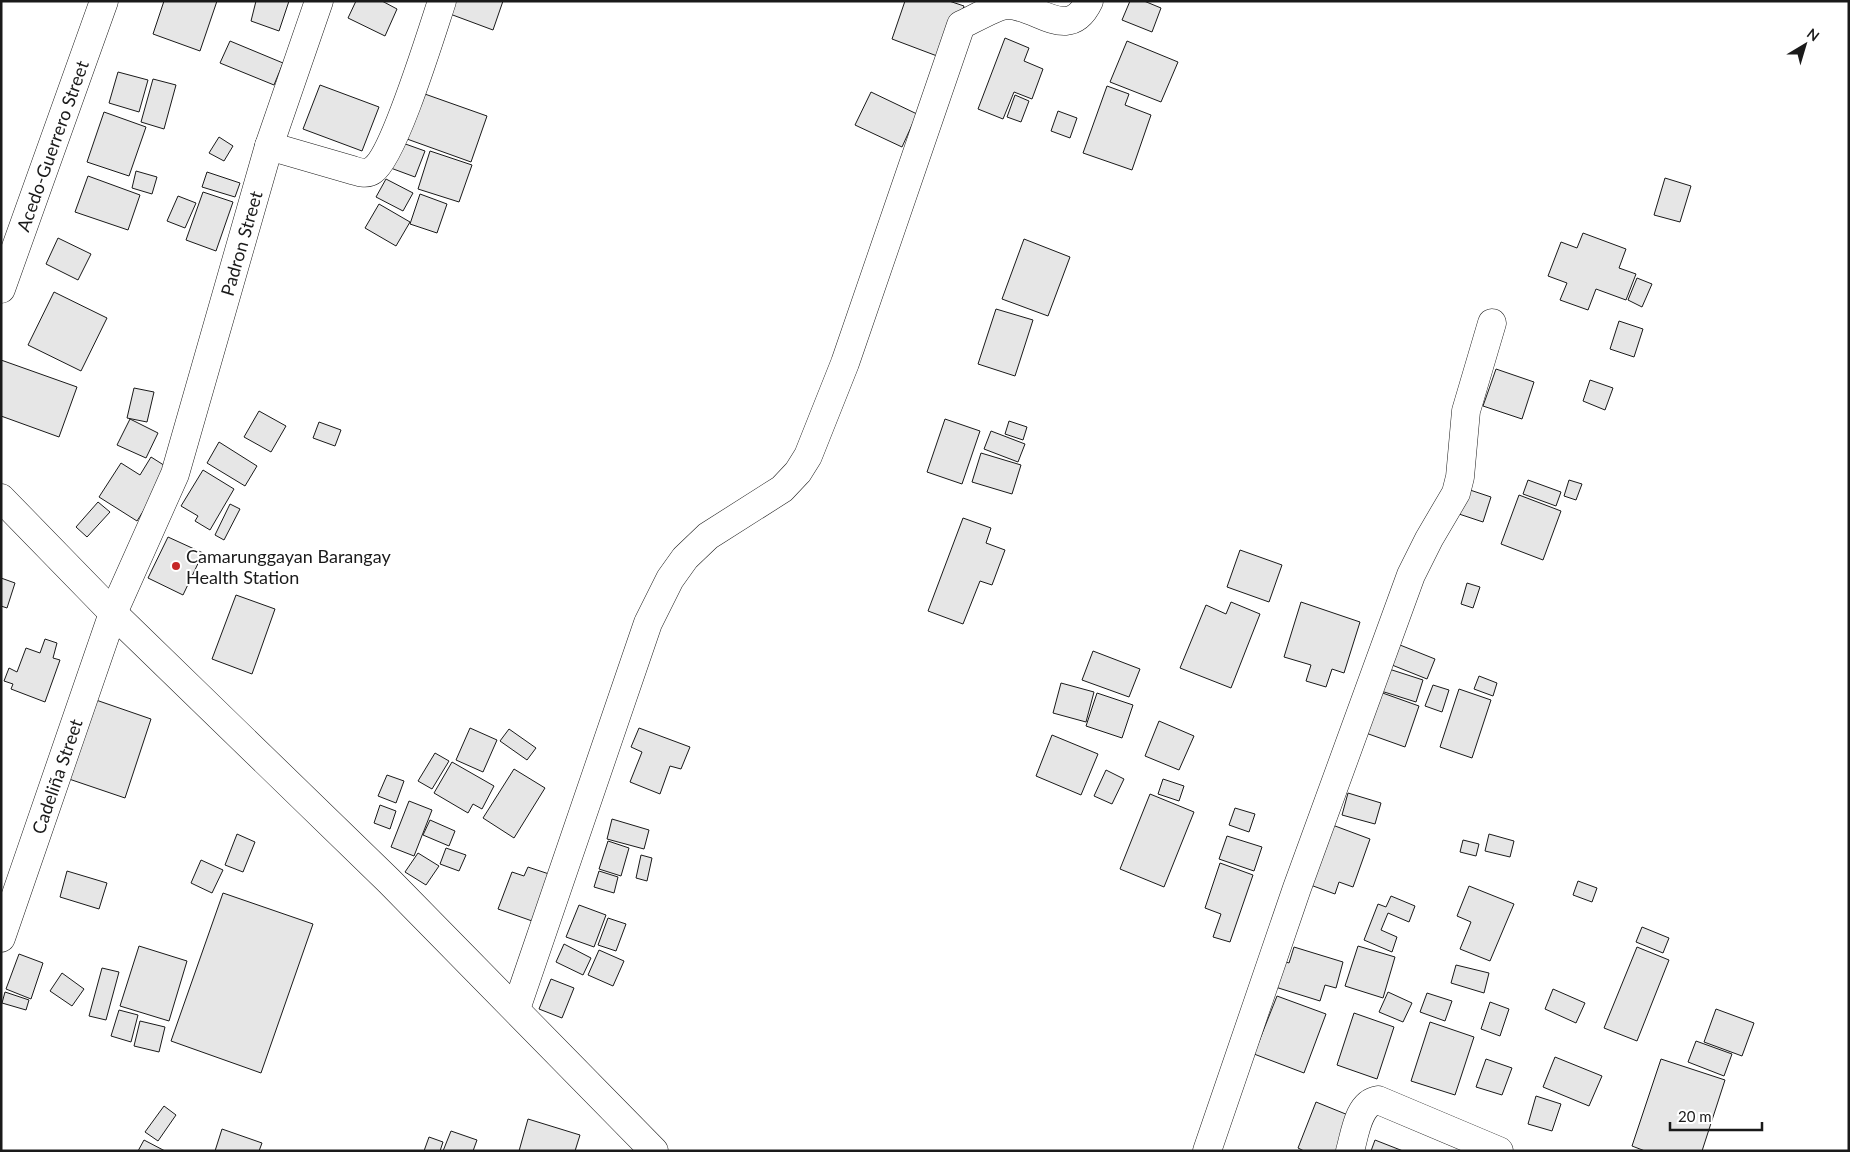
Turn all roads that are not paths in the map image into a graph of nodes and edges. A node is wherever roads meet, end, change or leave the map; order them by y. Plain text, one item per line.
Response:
1 (104, 1) edge
2 (319, 1) edge
3 (442, 1) edge
4 (1088, 1) edge
5 (269, 146) junction
6 (1, 289) edge
7 (1492, 323) dead end
8 (1, 498) edge
9 (113, 614) junction
10 (1, 938) edge
11 (516, 1009) junction
12 (654, 1151) edge
13 (1207, 1151) edge
14 (1350, 1151) edge
15 (1499, 1151) edge

1 - 6 street, Acedo-Guerrero Street
2 - 5 street, Padron Street
3 - 5 street
4 - 11 street
5 - 9 street, Padron Street
7 - 13 street
8 - 9 street
9 - 10 street, Cadeliña Street
9 - 11 street
11 - 12 street
14 - 15 street

